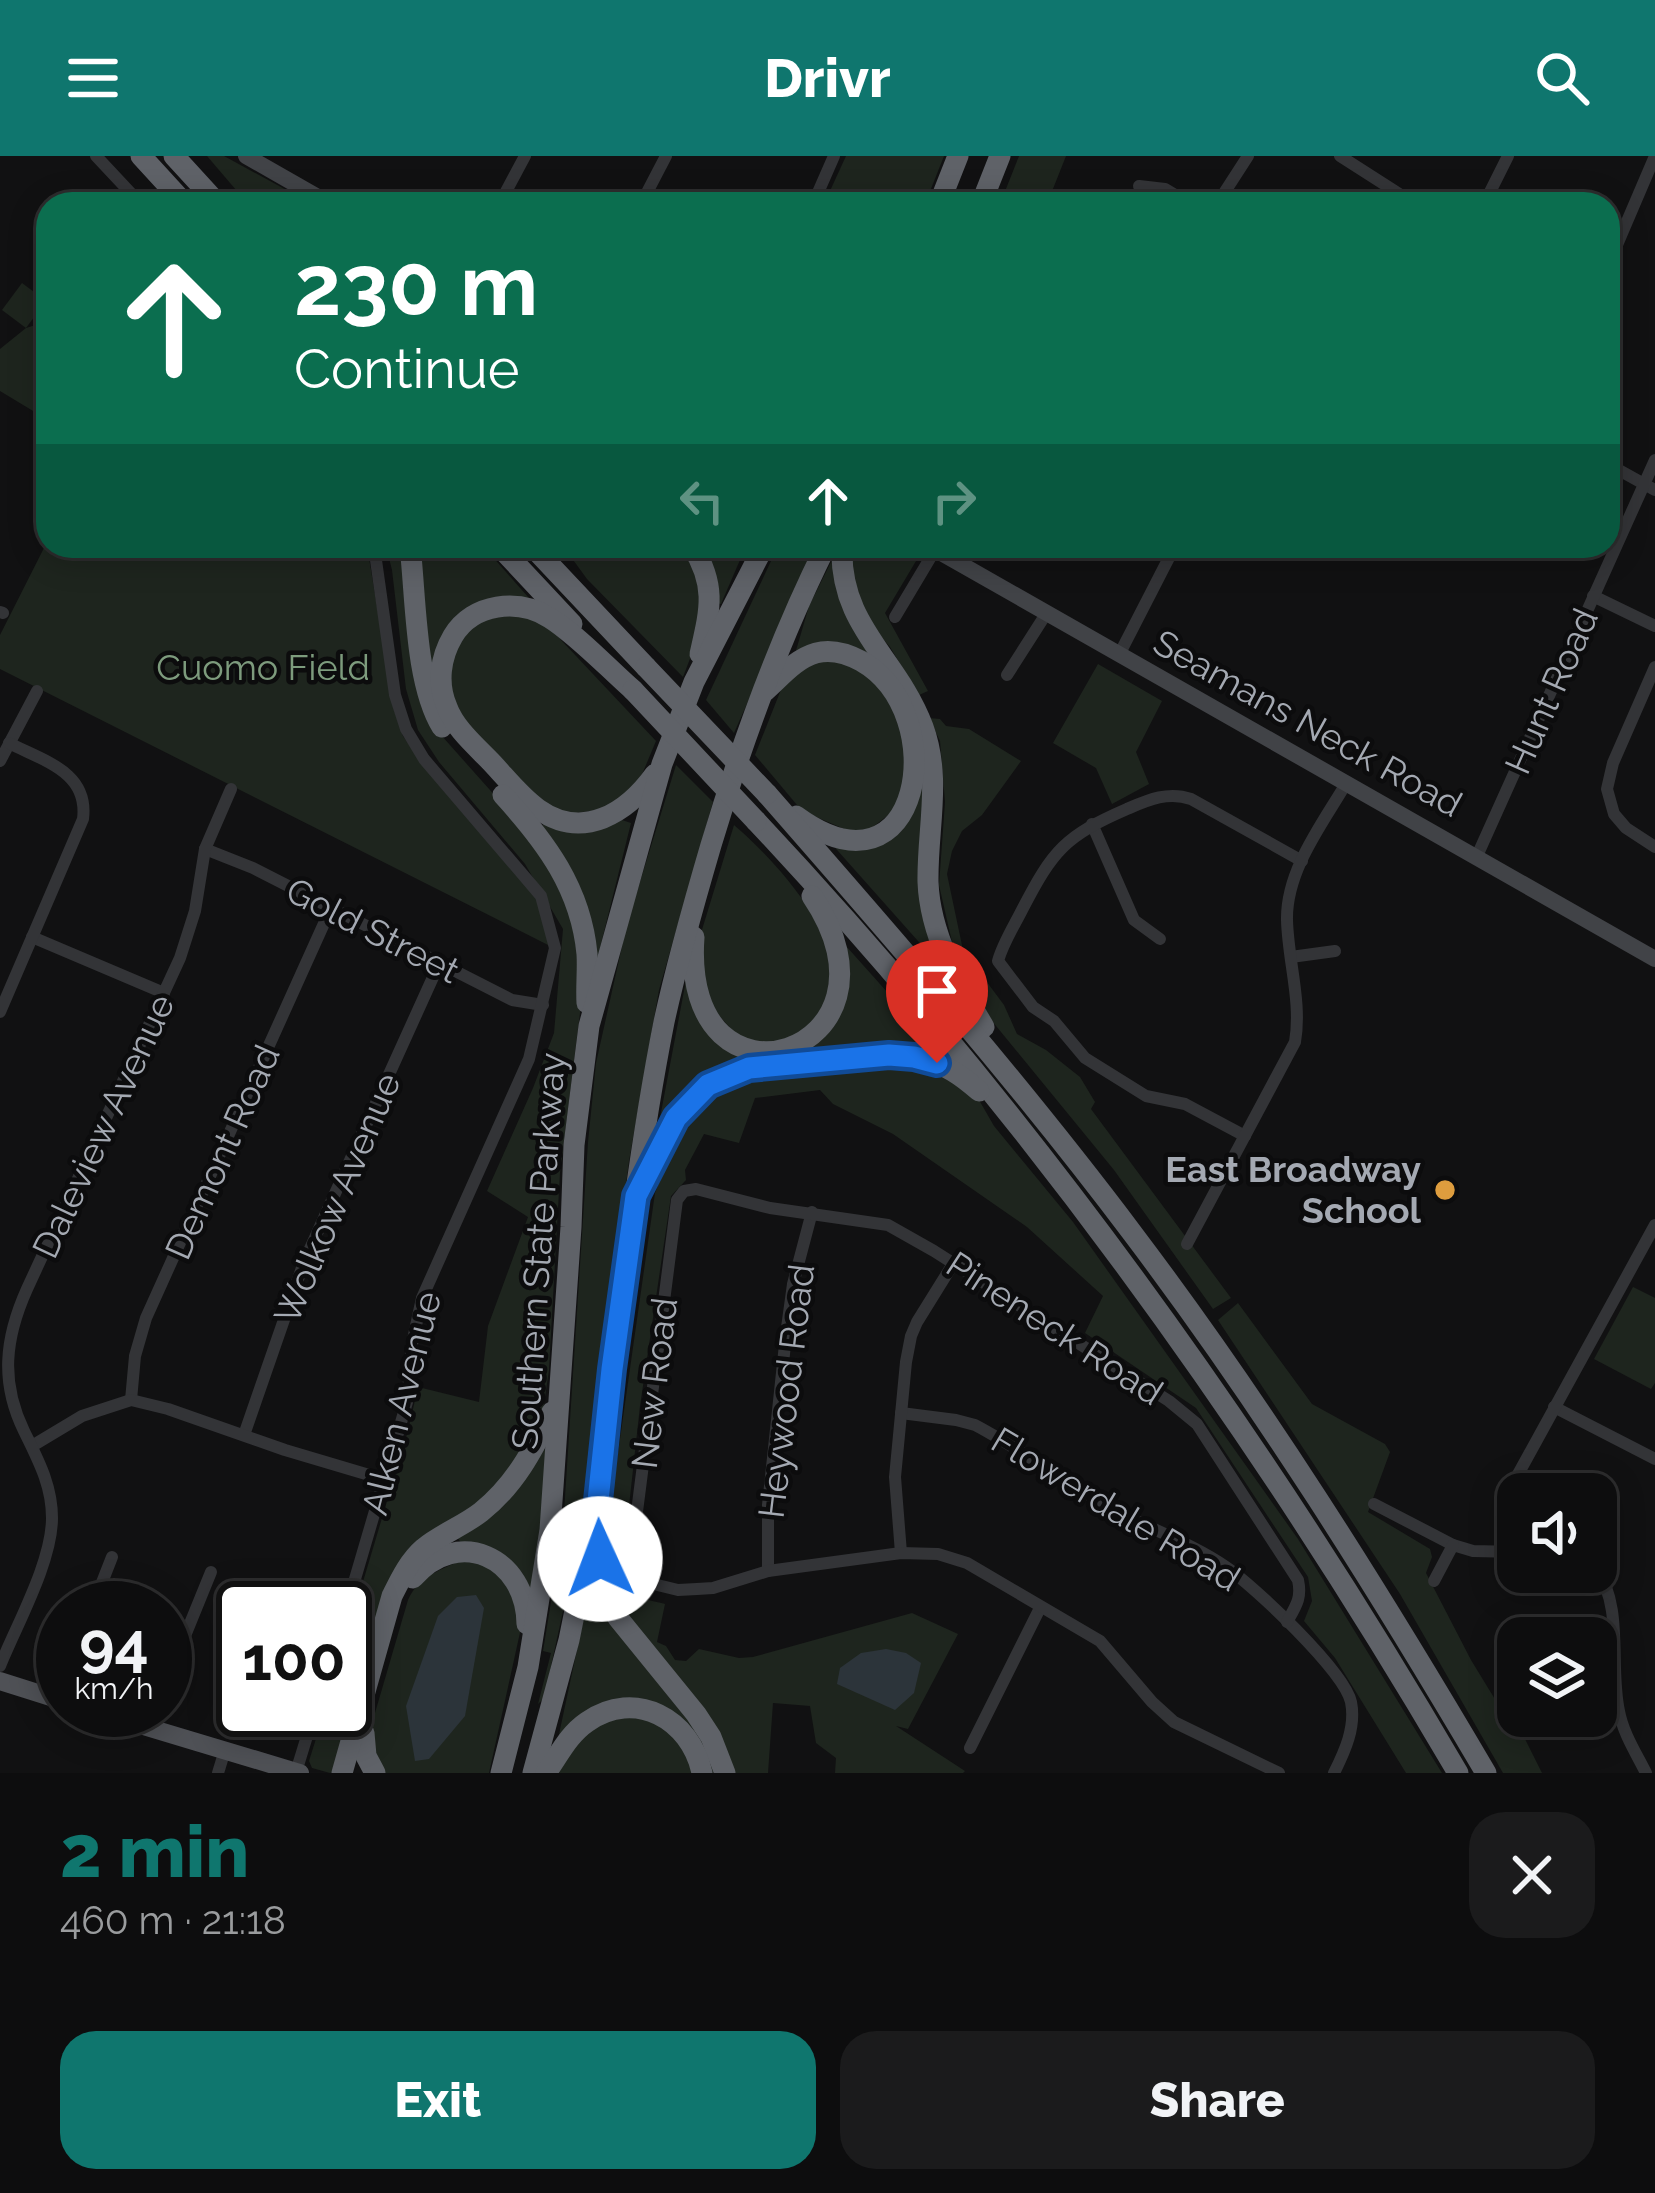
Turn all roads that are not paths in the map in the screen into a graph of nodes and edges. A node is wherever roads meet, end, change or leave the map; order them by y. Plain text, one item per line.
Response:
1 (96, 156) edge
2 (141, 156) edge
3 (174, 156) edge
4 (246, 156) edge
5 (525, 156) edge
6 (666, 156) edge
7 (834, 156) edge
8 (958, 156) edge
9 (1000, 156) edge
10 (1247, 156) edge
11 (1340, 156) edge
12 (1372, 156) edge
13 (1508, 156) edge
14 (1654, 156) edge
15 (1364, 171) junction
16 (1139, 186) dead end
17 (130, 192) edge
18 (174, 192) edge
19 (207, 192) edge
20 (309, 192) edge
21 (506, 192) edge
22 (647, 192) edge
23 (818, 192) edge
24 (943, 192) edge
25 (986, 192) edge
26 (1170, 192) edge
27 (1224, 192) edge
28 (1396, 192) edge
29 (1490, 192) edge
30 (1620, 237) edge
31 (1655, 460) edge
32 (1620, 471) edge
33 (1650, 488) edge
34 (1620, 545) edge
35 (376, 558) edge
36 (411, 558) edge
37 (511, 558) edge
38 (543, 558) edge
39 (563, 558) edge
40 (698, 558) edge
41 (758, 558) edge
42 (821, 558) edge
43 (842, 558) edge
44 (927, 558) edge
45 (949, 558) edge
46 (1169, 558) edge
47 (1613, 558) edge
48 (1593, 596) junction
49 (1046, 614) junction
50 (895, 617) dead end
51 (1655, 626) edge
52 (1119, 655) junction
53 (646, 667) junction
54 (1655, 667) edge
55 (1007, 675) dead end
56 (694, 682) junction
57 (633, 690) junction
58 (37, 691) dead end
59 (760, 695) junction
60 (9, 743) junction
61 (0, 761) edge
62 (662, 764) junction
63 (1346, 782) junction
64 (231, 789) dead end
65 (766, 794) junction
66 (1092, 824) junction
67 (778, 845) junction
68 (1655, 847) edge
69 (205, 849) junction
70 (1477, 856) junction
71 (1302, 861) junction
72 (697, 892) junction
73 (332, 908) junction
74 (32, 937) junction
75 (1160, 939) dead end
76 (1335, 951) dead end
77 (1291, 957) junction
78 (1655, 958) edge
79 (440, 964) junction
80 (164, 993) junction
81 (543, 1005) junction
82 (0, 1012) edge
83 (589, 1026) junction
84 (1020, 1090) junction
85 (1016, 1124) junction
86 (1245, 1136) junction
87 (684, 1191) joint
88 (636, 1196) junction
89 (812, 1212) junction
90 (1655, 1225) edge
91 (1187, 1244) dead end
92 (953, 1264) junction
93 (131, 1400) junction
94 (558, 1401) junction
95 (1554, 1407) junction
96 (901, 1413) junction
97 (244, 1435) junction
98 (32, 1446) junction
99 (1655, 1459) edge
100 (1520, 1473) edge
101 (386, 1480) junction
102 (1374, 1504) dead end
103 (595, 1529) junction
104 (1453, 1545) junction
105 (1497, 1551) edge
106 (902, 1553) junction
107 (112, 1557) dead end
108 (769, 1570) junction
109 (211, 1572) dead end
110 (103, 1581) edge
111 (355, 1581) edge
112 (1434, 1581) dead end
113 (1040, 1608) junction
114 (192, 1619) edge
115 (1287, 1622) junction
116 (0, 1666) edge
117 (528, 1667) junction
118 (0, 1681) edge
119 (36, 1689) edge
120 (1617, 1697) edge
121 (372, 1704) edge
122 (192, 1736) edge
123 (308, 1737) edge
124 (362, 1737) edge
125 (364, 1737) edge
126 (970, 1748) dead end
127 (225, 1750) junction
128 (298, 1772) edge
129 (218, 1773) edge
130 (346, 1773) edge
131 (375, 1773) edge
132 (501, 1773) edge
133 (533, 1773) edge
134 (546, 1773) edge
135 (702, 1773) edge
136 (725, 1773) edge
137 (1279, 1773) edge
138 (1334, 1773) edge
139 (1458, 1773) edge
140 (1486, 1773) edge
141 (1646, 1773) edge

1 - 17 street
2 - 18 highway
3 - 19 highway
4 - 20 main road
5 - 21 street
6 - 22 street
7 - 23 street
8 - 24 highway
9 - 25 highway
10 - 27 street
11 - 15 street
12 - 15 street
13 - 29 street
14 - 30 street
15 - 28 street
16 - 26 street
31 - 33 street, Hunt Road
32 - 33 street
33 - 34 street, Hunt Road
35 - 81 street, Alken Avenue
36 - 83 highway
37 - 57 highway
38 - 53 highway
39 - 53 highway
40 - 56 highway
41 - 56 highway, Southern State Parkway
42 - 59 highway
43 - 84 highway
44 - 50 street
45 - 49 main road, Seamans Neck Road
46 - 52 street
47 - 48 street, Hunt Road
48 - 51 street
48 - 70 street, Hunt Road
49 - 52 main road, Seamans Neck Road
49 - 55 street
52 - 63 main road, Seamans Neck Road
53 - 65 highway, bridge
54 - 68 street
56 - 62 highway, Southern State Parkway
57 - 62 highway
57 - 67 highway, bridge
58 - 60 street
59 - 65 highway
59 - 72 highway
60 - 61 street
60 - 74 street
62 - 83 highway, Southern State Parkway
63 - 70 main road, Seamans Neck Road
63 - 71 street
64 - 69 street, Daleview Avenue
65 - 84 highway
66 - 71 street
66 - 75 street
66 - 86 street
67 - 72 highway
67 - 85 highway
69 - 73 street, Gold Street
69 - 80 street, Daleview Avenue
70 - 78 main road, Seamans Neck Road
71 - 77 street
72 - 88 highway
73 - 79 street, Gold Street
73 - 93 street, Demont Road
74 - 80 street
74 - 82 street
76 - 77 street
77 - 86 street
79 - 81 street, Gold Street
79 - 97 street, Wolkow Avenue
80 - 98 street, Daleview Avenue
81 - 101 street, Alken Avenue
83 - 94 highway, Southern State Parkway
84 - 140 highway
85 - 88 highway
85 - 139 highway
86 - 91 street
87 - 89 street, Pineneck Road
87 - 108 street, New Road
88 - 103 highway
89 - 92 street, Pineneck Road
89 - 108 street, Heywood Road
90 - 95 street
92 - 96 street
92 - 115 street, Pineneck Road
93 - 97 street
93 - 98 street
94 - 117 highway, Southern State Parkway
94 - 130 highway
95 - 99 street
95 - 100 street
96 - 106 street
96 - 115 street, Flowerdale Road
97 - 101 street
98 - 116 street, Daleview Avenue
101 - 111 street, Alken Avenue
102 - 104 street
103 - 133 highway
103 - 136 highway
104 - 105 street
104 - 112 street
106 - 108 street
106 - 113 street
107 - 110 street
109 - 114 street
113 - 126 street
113 - 137 street
115 - 138 street, Flowerdale Road
117 - 121 highway
117 - 132 highway, Southern State Parkway
118 - 119 main road
120 - 141 street
122 - 127 main road
123 - 128 street
124 - 130 highway
125 - 131 highway
127 - 128 main road
127 - 129 street
134 - 135 highway

